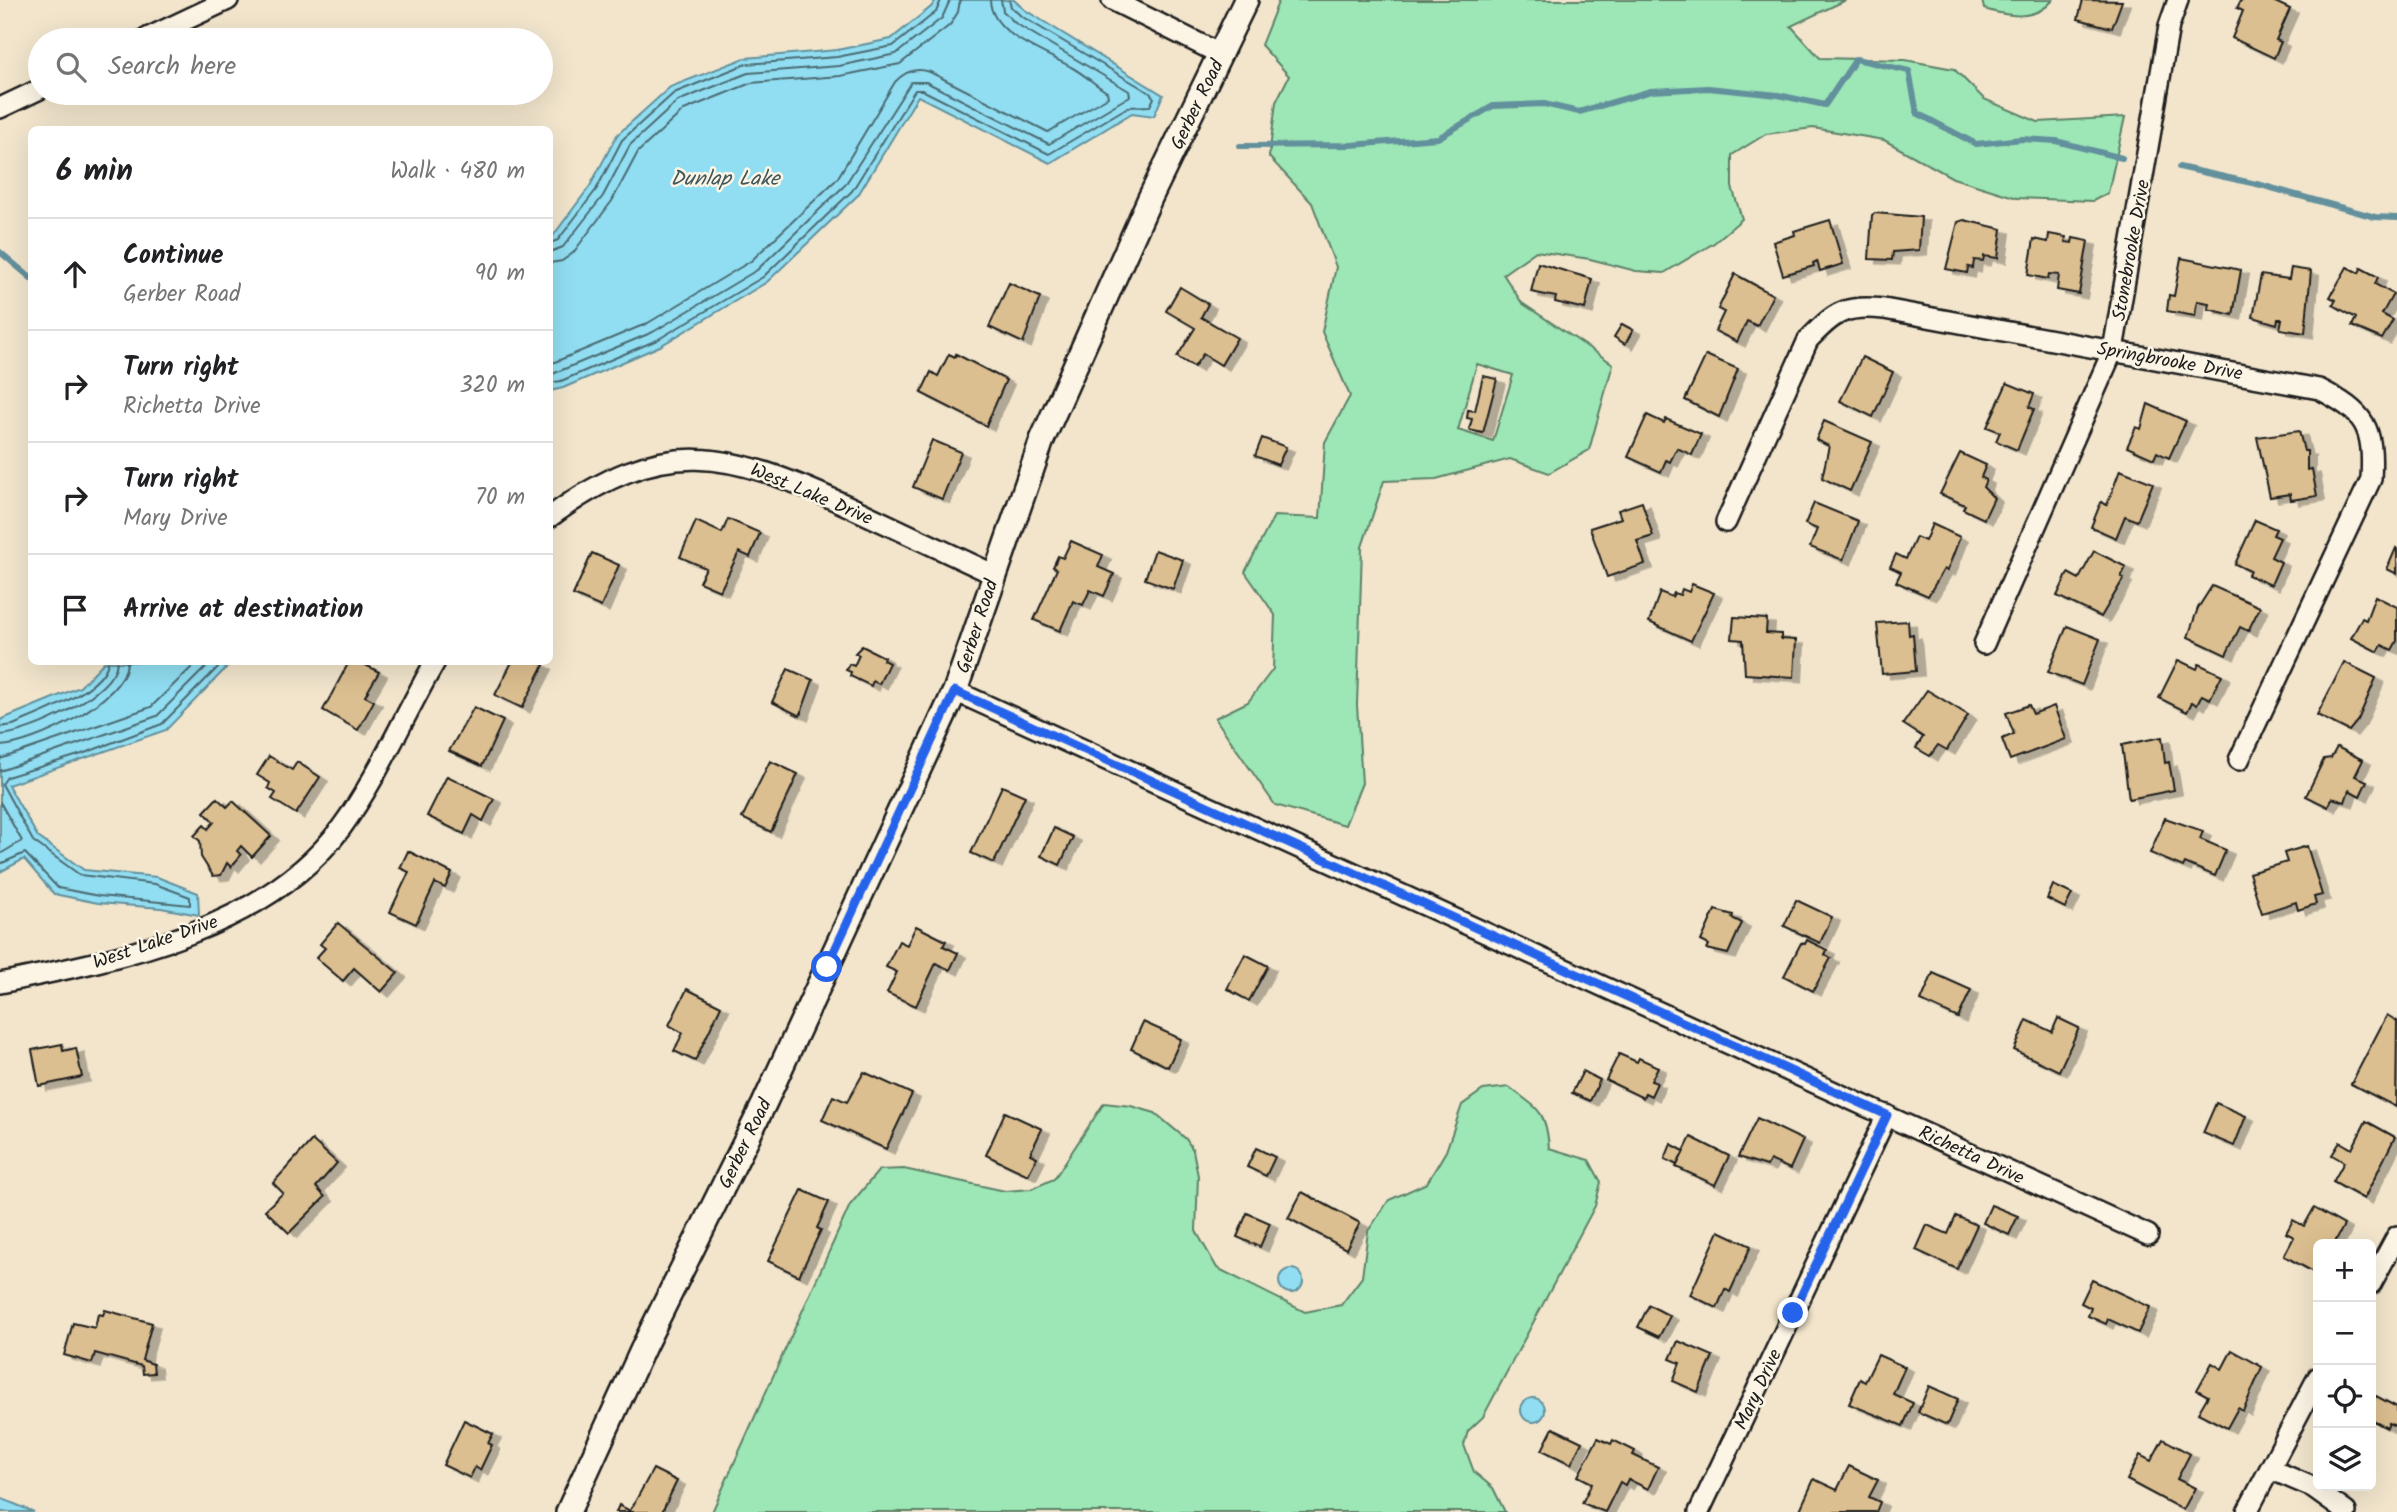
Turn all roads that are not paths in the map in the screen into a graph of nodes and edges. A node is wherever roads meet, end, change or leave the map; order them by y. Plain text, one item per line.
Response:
1 (228, 0) edge
2 (1112, 0) edge
3 (1246, 0) edge
4 (2178, 0) edge
5 (168, 28) edge
6 (1220, 54) junction
7 (28, 95) edge
8 (0, 108) edge
9 (2113, 350) junction
10 (553, 515) edge
11 (1726, 522) dead end
12 (993, 574) junction
13 (1984, 643) dead end
14 (433, 665) edge
15 (955, 691) junction
16 (2239, 760) dead end
17 (0, 983) edge
18 (1887, 1115) junction
19 (2148, 1235) dead end
20 (2397, 1236) edge
21 (2376, 1275) edge
22 (2313, 1387) edge
23 (2270, 1469) junction
24 (568, 1512) edge
25 (1699, 1512) edge
26 (2247, 1512) edge
27 (2346, 1512) edge

1 - 5 street
2 - 6 street
3 - 6 street, Gerber Road
4 - 9 street, Stonebrooke Drive
6 - 12 street, Gerber Road
7 - 8 street
9 - 11 street, Springbrooke Drive
9 - 13 street, Stonebrooke Drive
9 - 16 street, Springbrooke Drive
10 - 12 street, West Lake Drive
12 - 15 street, Gerber Road
14 - 17 street, West Lake Drive
15 - 18 street, Richetta Drive
15 - 24 street, Gerber Road
18 - 19 street, Richetta Drive
18 - 25 street, Mary Drive
20 - 21 street
22 - 23 street
23 - 26 street
23 - 27 street

